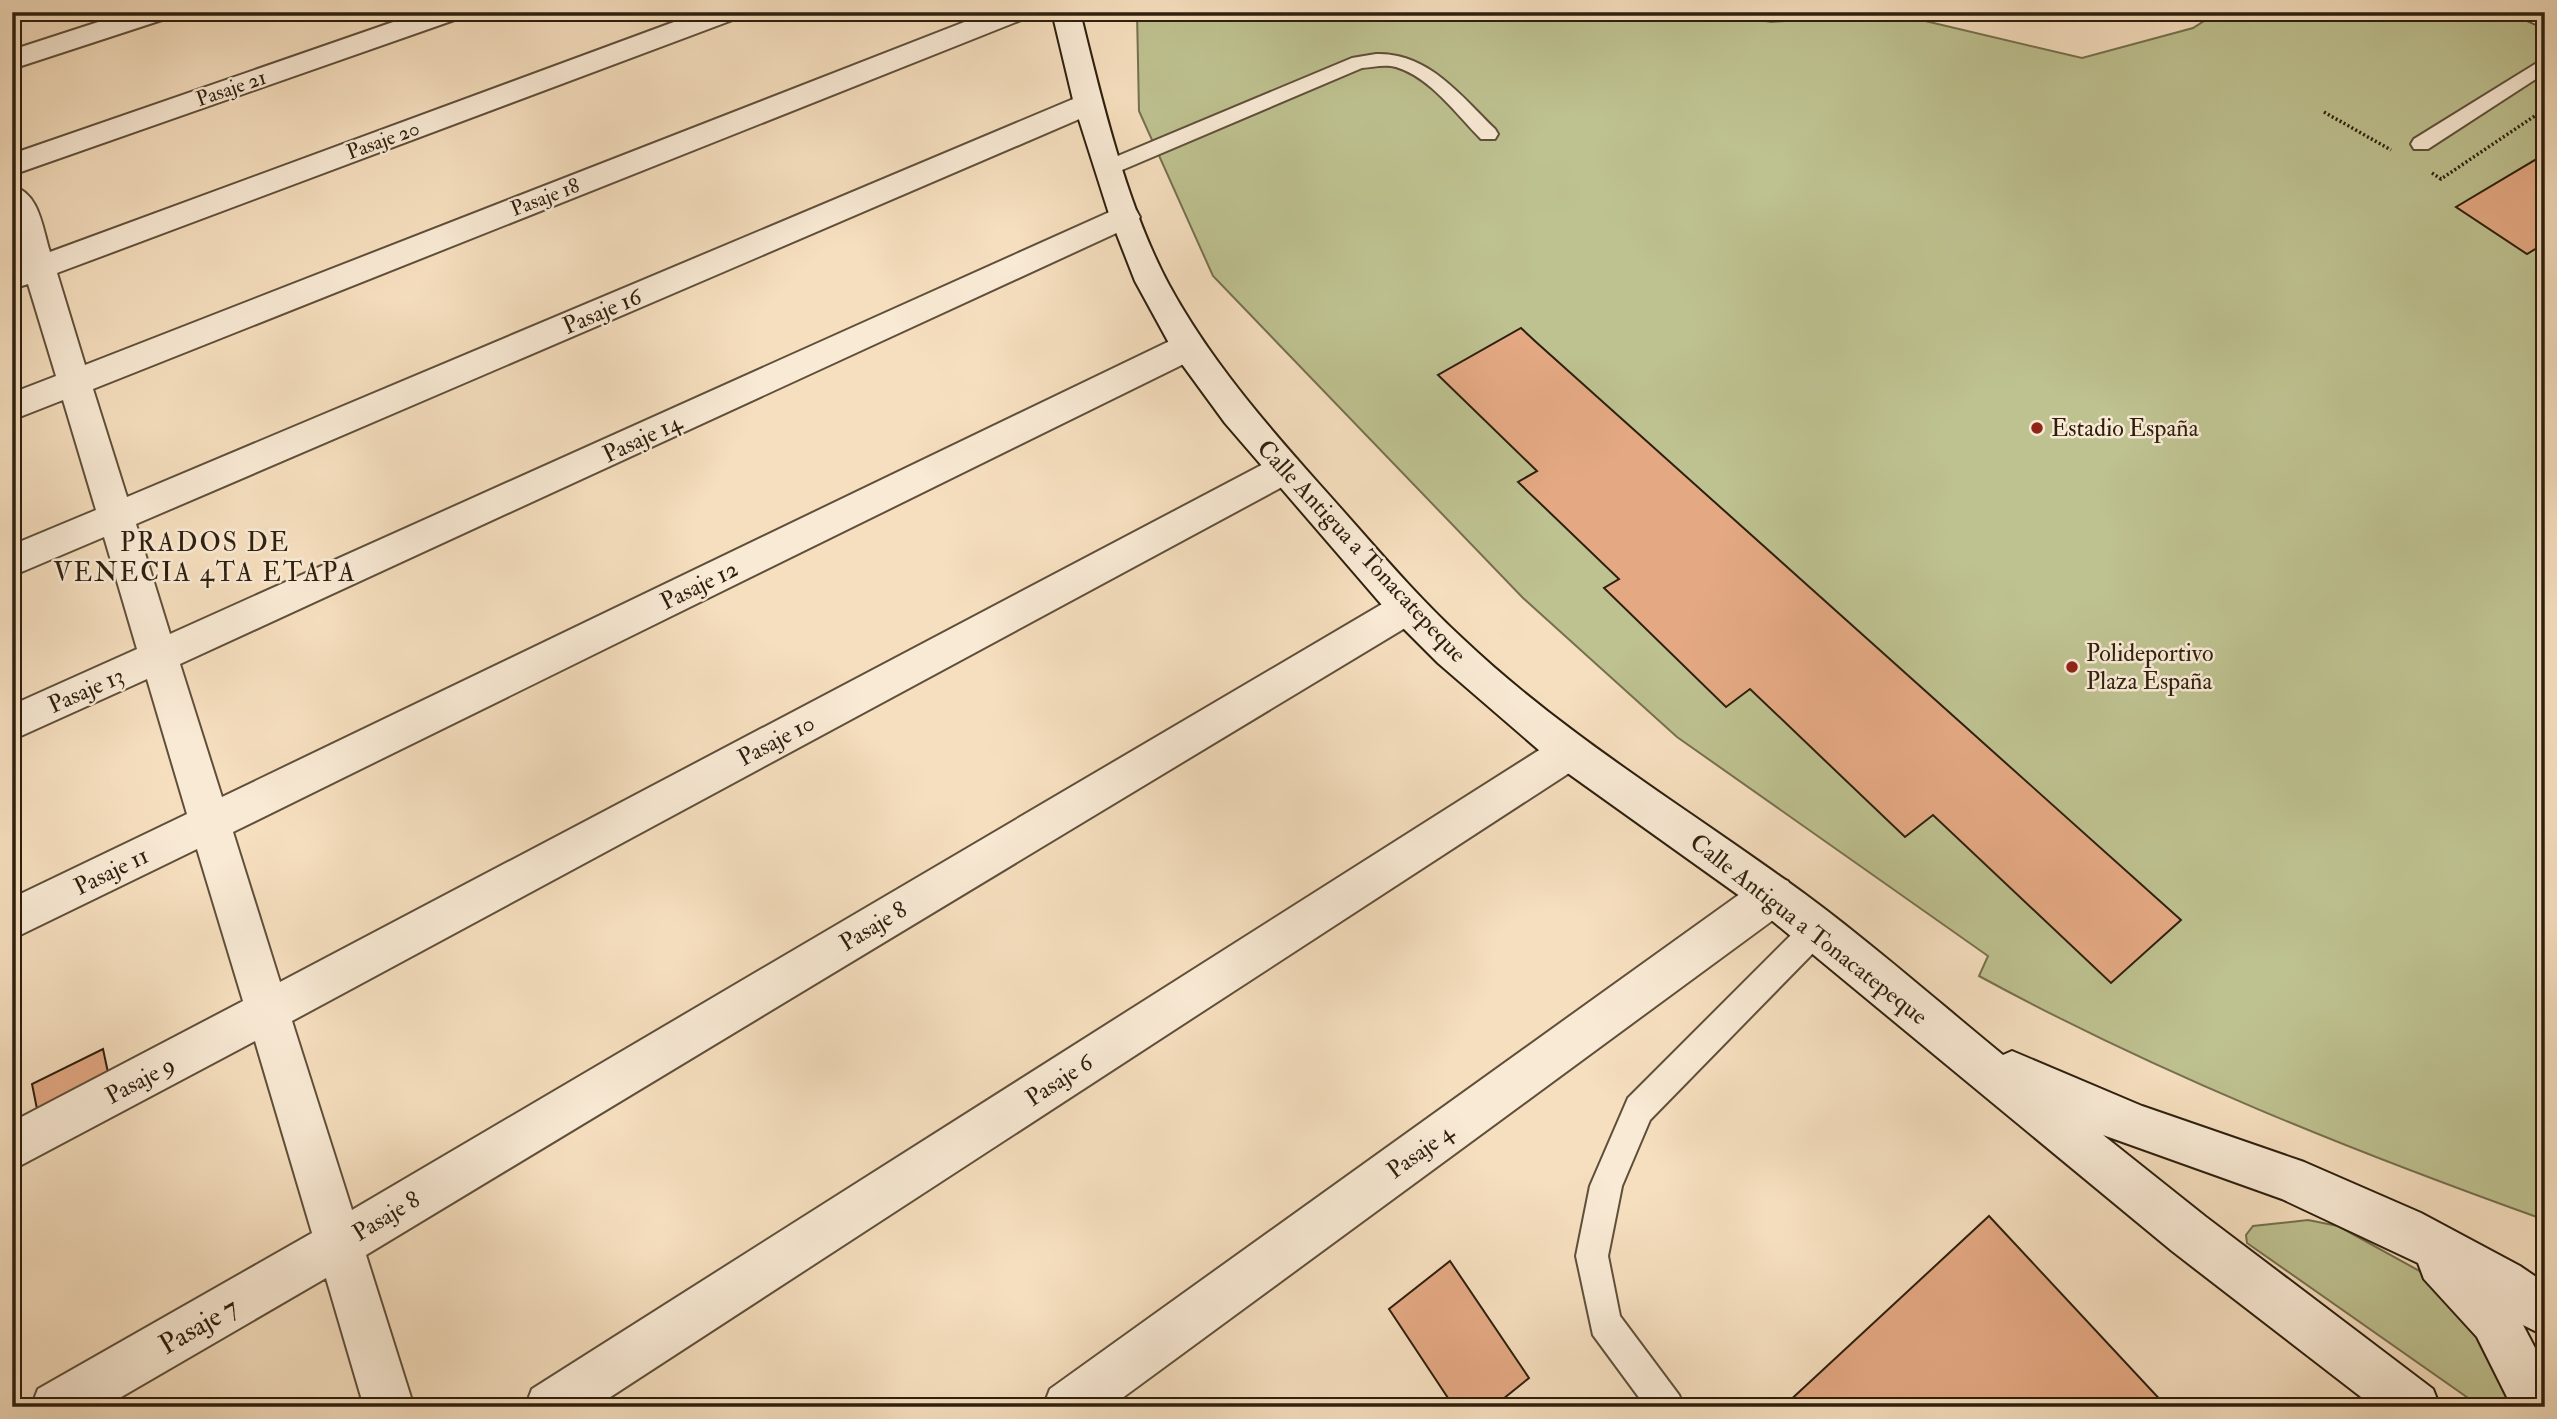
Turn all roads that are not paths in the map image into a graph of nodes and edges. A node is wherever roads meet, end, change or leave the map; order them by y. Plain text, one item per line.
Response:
1 (158, 12) edge
2 (450, 12) edge
3 (728, 12) edge
4 (1016, 12) edge
5 (1066, 12) edge
6 (2525, 12) edge
7 (2545, 22) edge
8 (12, 60) edge
9 (2545, 64) edge
10 (1088, 104) junction
11 (1488, 134) dead end
12 (2421, 144) dead end
13 (12, 165) edge
14 (1108, 168) junction
15 (12, 196) edge
16 (1125, 217) junction
17 (26, 273) edge
18 (1188, 346) junction
19 (74, 382) junction
20 (12, 407) edge
21 (1285, 469) junction
22 (116, 518) junction
23 (12, 561) edge
24 (1407, 608) junction
25 (159, 657) junction
26 (12, 723) edge
27 (1569, 752) junction
28 (210, 823) junction
29 (1773, 895) junction
30 (12, 919) edge
31 (1816, 930) junction
32 (267, 1011) junction
33 (1972, 1056) junction
34 (12, 1147) edge
35 (2404, 1230) junction
36 (339, 1244) junction
37 (2545, 1312) edge
38 (56, 1407) edge
39 (389, 1407) edge
40 (550, 1407) edge
41 (1068, 1407) edge
42 (1667, 1407) edge
43 (2415, 1407) edge
44 (2539, 1407) edge

1 - 8 street
2 - 13 street, Pasaje 21
3 - 17 street, Pasaje 20
4 - 19 street, Pasaje 18
5 - 10 street, Calle Antigua a Tonacatepeque
6 - 7 lane
9 - 12 lane
10 - 14 street, Calle Antigua a Tonacatepeque
10 - 22 street, Pasaje 16
11 - 14 lane
14 - 16 street, Calle Antigua a Tonacatepeque
15 - 17 street
16 - 18 street, Calle Antigua a Tonacatepeque
16 - 25 street, Pasaje 14
17 - 19 street
18 - 21 street, Calle Antigua a Tonacatepeque
18 - 28 street, Pasaje 12
19 - 20 street, Pasaje 18
19 - 22 street
21 - 24 street, Calle Antigua a Tonacatepeque
21 - 32 street, Pasaje 10
22 - 23 street, Pasaje 16
22 - 25 street
24 - 27 street, Calle Antigua a Tonacatepeque
24 - 36 street, Pasaje 8
25 - 26 street, Pasaje 13
25 - 28 street
27 - 29 street, Calle Antigua a Tonacatepeque
27 - 40 street, Pasaje 6
28 - 30 street, Pasaje 11
28 - 32 street
29 - 31 street, Calle Antigua a Tonacatepeque
29 - 41 street, Pasaje 4
31 - 33 street, Calle Antigua a Tonacatepeque
31 - 42 lane
32 - 34 street, Pasaje 9
32 - 36 street
33 - 35 street, Calle Antigua a Tonacatepeque
33 - 43 street, Calle Antigua a Tonacatepeque
35 - 37 street, Calle Antigua a Tonacatepeque
35 - 44 street
36 - 38 street, Pasaje 7
36 - 39 street

